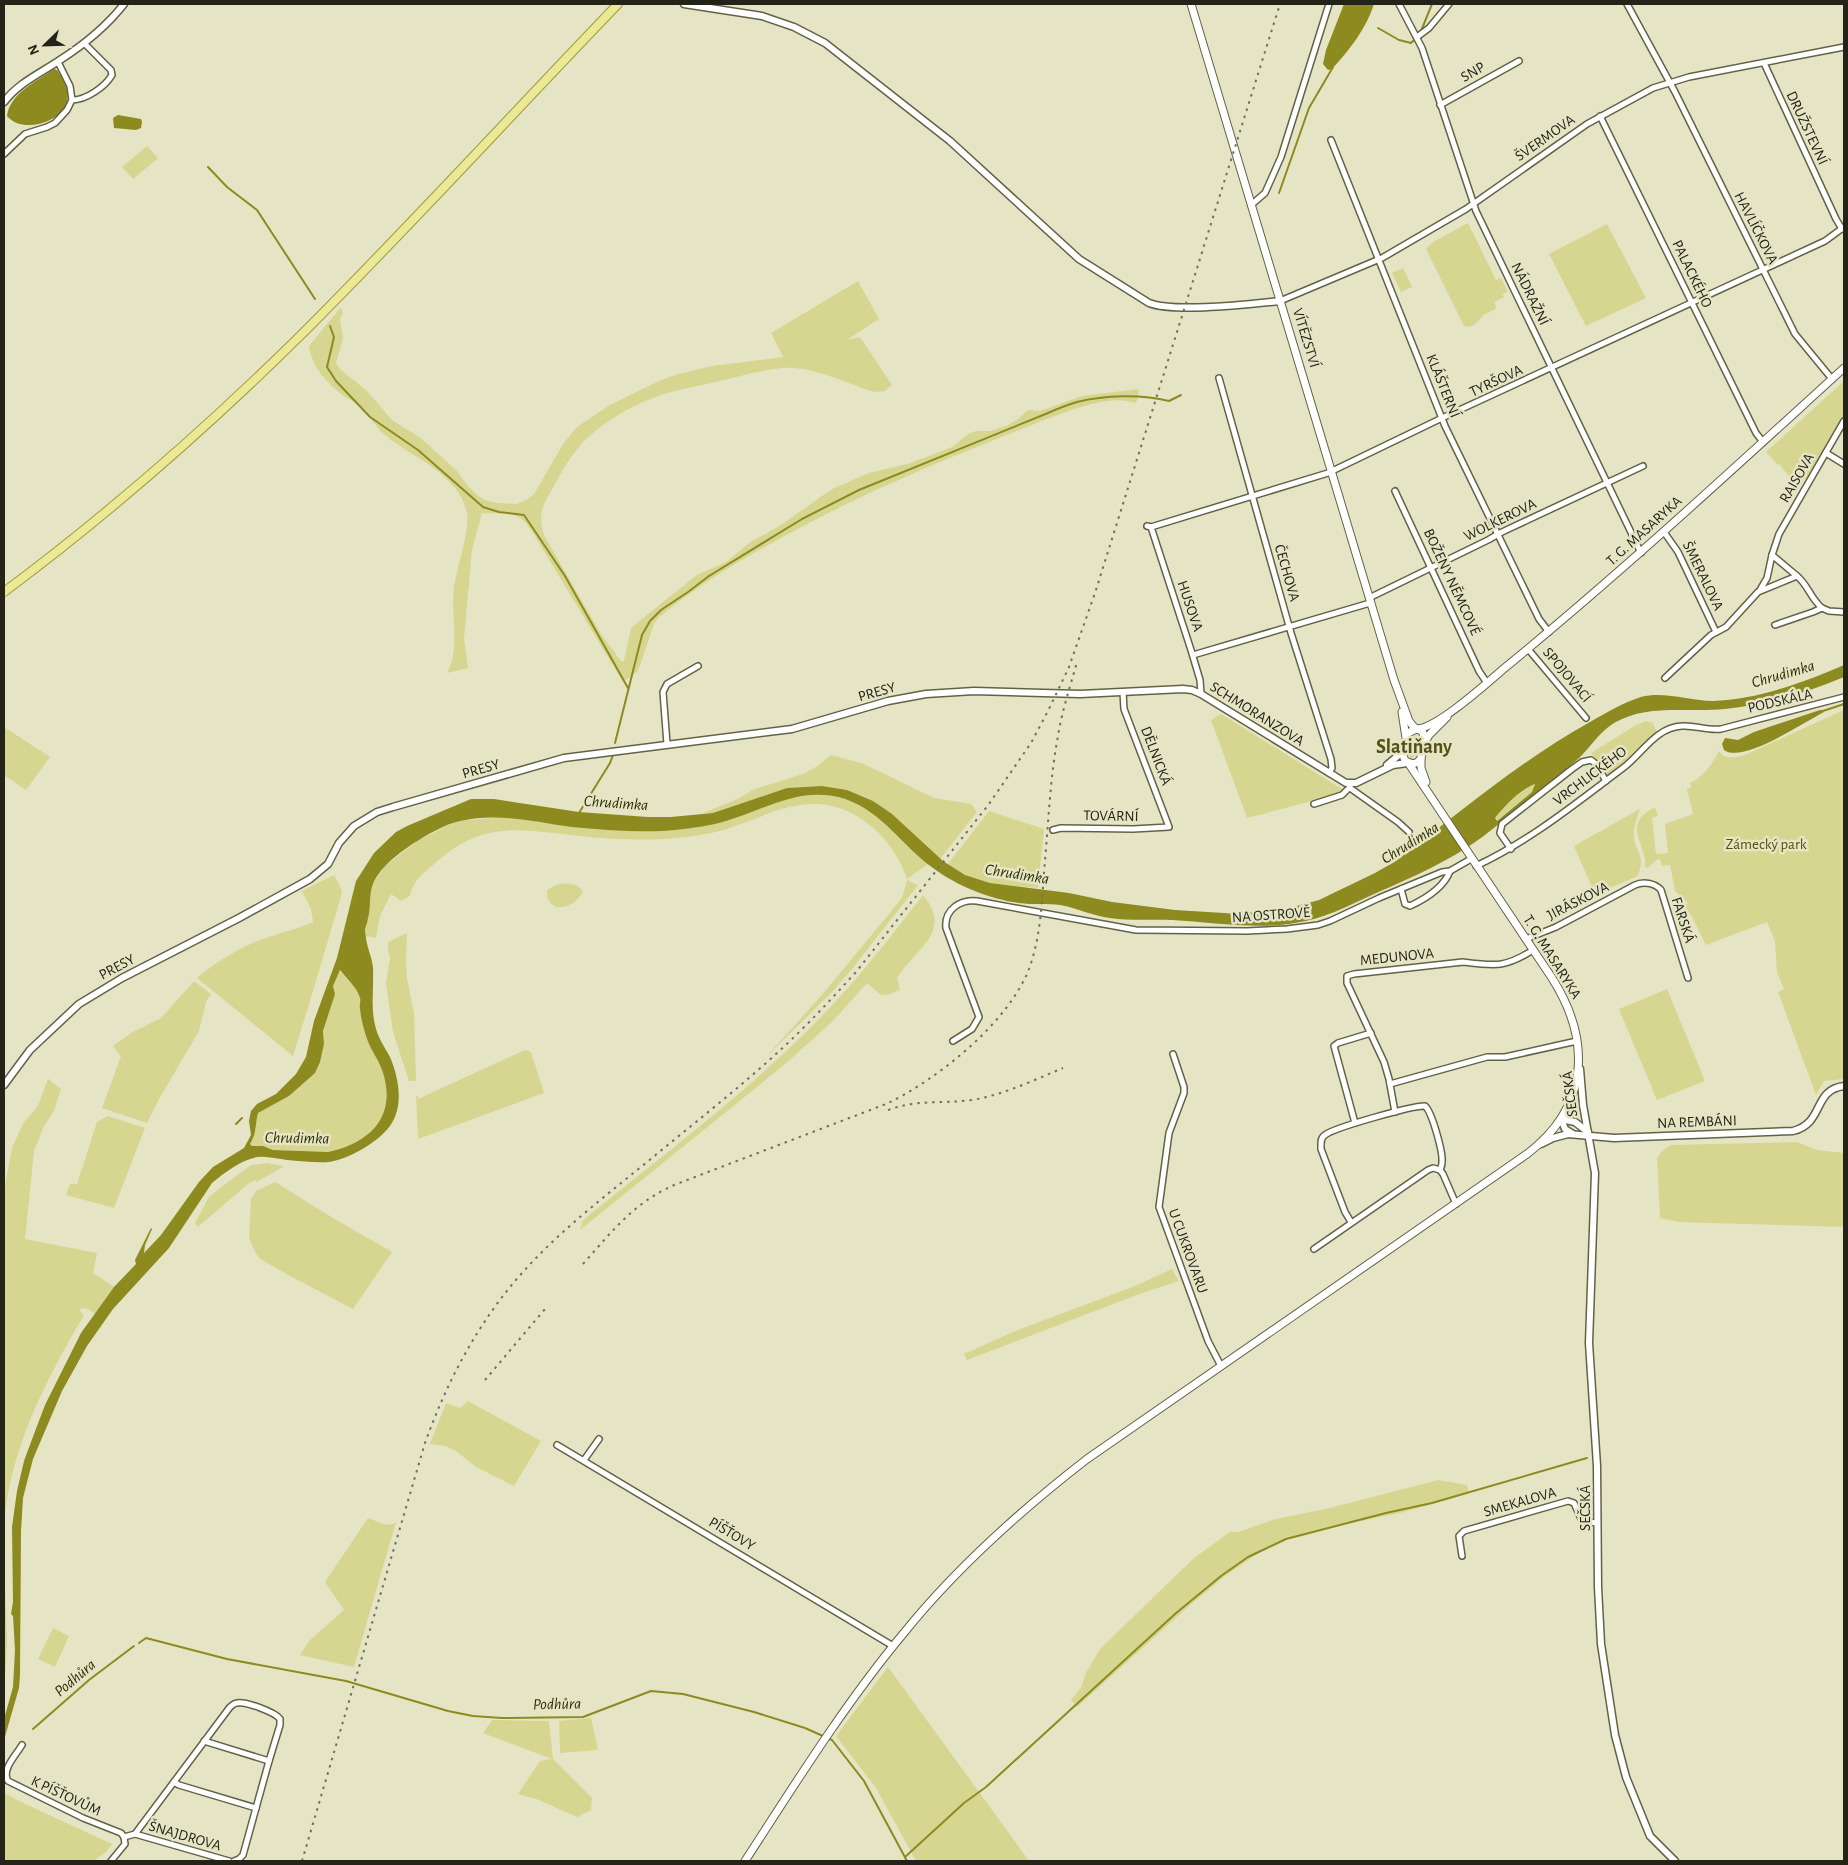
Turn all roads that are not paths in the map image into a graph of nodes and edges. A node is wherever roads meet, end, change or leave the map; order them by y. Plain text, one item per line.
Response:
1 (124, 4) edge
2 (618, 4) edge
3 (684, 4) edge
4 (1191, 4) edge
5 (1329, 4) edge
6 (1399, 4) edge
7 (1449, 4) edge
8 (1627, 4) edge
9 (1417, 37) junction
10 (85, 44) junction
11 (1844, 47) edge
12 (1518, 61) dead end
13 (58, 62) junction
14 (1764, 63) junction
15 (1668, 82) junction
16 (72, 100) junction
17 (4, 102) edge
18 (1440, 105) junction
19 (1600, 116) junction
20 (1331, 140) dead end
21 (4, 154) edge
22 (1473, 204) junction
23 (1251, 205) junction
24 (1843, 228) edge
25 (1379, 259) junction
26 (1763, 270) junction
27 (1280, 301) junction
28 (1692, 303) junction
29 (1552, 368) junction
30 (1844, 368) edge
31 (1219, 378) dead end
32 (1832, 380) junction
33 (1442, 418) junction
34 (1844, 421) edge
35 (1763, 442) junction
36 (1826, 453) junction
37 (1844, 464) edge
38 (1643, 466) dead end
39 (1331, 472) junction
40 (1608, 483) junction
41 (1395, 491) dead end
42 (1253, 496) junction
43 (1149, 527) joint
44 (1664, 532) junction
45 (1498, 534) junction
46 (1641, 553) junction
47 (1772, 555) junction
48 (1431, 568) junction
49 (1797, 576) junction
50 (4, 592) edge
51 (1758, 592) junction
52 (1370, 600) junction
53 (1822, 608) junction
54 (1844, 612) edge
55 (1775, 625) dead end
56 (1289, 627) junction
57 (1549, 632) junction
58 (1716, 632) junction
59 (1528, 649) junction
60 (1193, 655) junction
61 (698, 666) dead end
62 (1666, 678) dead end
63 (1394, 680) junction
64 (1487, 683) junction
65 (1123, 692) junction
66 (1057, 694) joint
67 (1201, 694) junction
68 (1844, 697) edge
69 (1456, 707) junction
70 (1586, 718) dead end
71 (1418, 729) junction
72 (1721, 729) joint
73 (1405, 743) junction
74 (667, 744) junction
75 (1424, 745) junction
76 (1421, 758) junction
77 (1408, 763) junction
78 (1329, 773) junction
79 (1376, 773) junction
80 (1606, 781) junction
81 (1350, 786) junction
82 (1435, 801) junction
83 (1314, 804) dead end
84 (1169, 827) joint
85 (1052, 830) dead end
86 (1409, 832) dead end
87 (1510, 849) junction
88 (1470, 857) junction
89 (1476, 866) junction
90 (1450, 871) junction
91 (1640, 882) joint
92 (1401, 889) junction
93 (1526, 939) junction
94 (1533, 950) junction
95 (1688, 978) dead end
96 (1371, 1033) junction
97 (953, 1041) dead end
98 (1577, 1041) junction
99 (1579, 1052) junction
100 (1172, 1054) dead end
101 (1390, 1084) junction
102 (4, 1085) edge
103 (1844, 1086) edge
104 (1395, 1112) junction
105 (1561, 1119) junction
106 (1355, 1123) junction
107 (1574, 1135) junction
108 (1589, 1135) junction
109 (1534, 1149) junction
110 (1440, 1170) junction
111 (1456, 1204) junction
112 (1352, 1222) junction
113 (1314, 1249) dead end
114 (1221, 1366) junction
115 (599, 1439) dead end
116 (557, 1444) dead end
117 (584, 1460) junction
118 (1597, 1522) junction
119 (1462, 1556) dead end
120 (893, 1646) junction
121 (204, 1742) junction
122 (22, 1745) dead end
123 (270, 1762) junction
124 (174, 1782) junction
125 (256, 1808) junction
126 (135, 1834) junction
127 (124, 1837) junction
128 (111, 1861) edge
129 (229, 1861) edge
130 (234, 1861) edge
131 (745, 1861) edge
132 (1675, 1861) edge

1 - 10 street
2 - 50 main road
3 - 27 street
4 - 23 main road, VÍTĚZSTVÍ
5 - 23 street
6 - 9 street, NÁDRAŽNÍ
7 - 9 street
8 - 15 street, HAVLÍČKOVA
9 - 18 street, NÁDRAŽNÍ
10 - 13 street
10 - 16 street
11 - 14 street, ŠVERMOVA
12 - 18 street, SNP
13 - 16 street
13 - 17 street
14 - 15 street, ŠVERMOVA
14 - 24 street, DRUŽSTEVNÍ
15 - 19 street, ŠVERMOVA
15 - 26 street, HAVLÍČKOVA
16 - 21 street
18 - 22 street, NÁDRAŽNÍ
19 - 22 street, ŠVERMOVA
19 - 28 street, PALACKÉHO
20 - 25 street, KLÁŠTERNÍ
22 - 25 street, ŠVERMOVA
22 - 29 street, NÁDRAŽNÍ
23 - 27 main road, VÍTĚZSTVÍ
24 - 26 street, TYRŠOVA
25 - 27 street, ŠVERMOVA
25 - 33 street, KLÁŠTERNÍ
26 - 28 street, TYRŠOVA
26 - 32 street, HAVLÍČKOVA
27 - 39 main road, VÍTĚZSTVÍ
28 - 29 street, TYRŠOVA
28 - 35 street, PALACKÉHO
29 - 33 street, TYRŠOVA
29 - 40 street, NÁDRAŽNÍ
30 - 32 main road, T. G. MASARYKA
31 - 42 street, ČECHOVA
32 - 35 main road, T. G. MASARYKA
33 - 39 street, TYRŠOVA
33 - 45 street, KLÁŠTERNÍ
34 - 36 street, RAISOVA
35 - 44 main road, T. G. MASARYKA
36 - 37 street
36 - 47 street, RAISOVA
38 - 40 street, WOLKEROVA
39 - 42 street, TYRŠOVA
39 - 52 main road, VÍTĚZSTVÍ
40 - 45 street, WOLKEROVA
40 - 46 street, NÁDRAŽNÍ
41 - 48 street, BOŽENY NĚMCOVÉ
42 - 43 street, TYRŠOVA
42 - 56 street, ČECHOVA
43 - 60 street, HUSOVA
44 - 46 main road, T. G. MASARYKA
44 - 58 street, ŠMERALOVA
45 - 48 street, WOLKEROVA
45 - 57 street, KLÁŠTERNÍ
46 - 57 main road, T. G. MASARYKA
47 - 49 street
47 - 51 street, RAISOVA
48 - 52 street, WOLKEROVA
48 - 64 street, BOŽENY NĚMCOVÉ
49 - 51 street
49 - 53 street
51 - 58 street
52 - 56 street, WOLKEROVA
52 - 63 main road, VÍTĚZSTVÍ
53 - 54 street
53 - 55 street
56 - 60 street, WOLKEROVA
56 - 78 street, ČECHOVA
57 - 59 main road, T. G. MASARYKA
58 - 62 street
59 - 64 main road, T. G. MASARYKA
59 - 70 street, SPOJOVACÍ
60 - 67 street, HUSOVA
61 - 74 street
63 - 71 main road, VÍTĚZSTVÍ
63 - 73 main road, VÍTĚZSTVÍ
64 - 69 main road, T. G. MASARYKA
65 - 66 street, SCHMORANZOVA
65 - 67 street, SCHMORANZOVA
65 - 84 street, DĚLNICKÁ
66 - 74 street, PRESY
67 - 78 street, SCHMORANZOVA
68 - 72 street, PODSKÁLA
69 - 71 main road, T. G. MASARYKA
69 - 75 main road, T. G. MASARYKA
71 - 73 main road, T. G. MASARYKA
71 - 75 main road
72 - 80 street, VRCHLICKÉHO
73 - 77 main road, T. G. MASARYKA
73 - 79 street
74 - 102 street, PRESY
75 - 76 main road, T. G. MASARYKA
76 - 77 main road
76 - 82 main road, T. G. MASARYKA
77 - 79 street
77 - 82 main road, T. G. MASARYKA
78 - 81 street, SCHMORANZOVA
79 - 81 street
80 - 87 street, VRCHLICKÉHO
80 - 87 street
81 - 83 street
81 - 86 street
82 - 88 main road, T. G. MASARYKA
84 - 85 street, TOVÁRNÍ
87 - 89 street, VRCHLICKÉHO
88 - 89 main road, T. G. MASARYKA
88 - 90 street, NA OSTROVĚ
89 - 93 main road, T. G. MASARYKA
90 - 92 street, NA OSTROVĚ
90 - 92 street, NA OSTROVĚ
91 - 93 street, JIRÁSKOVA
91 - 95 street, FARSKÁ
92 - 97 street, NA OSTROVĚ
93 - 94 main road, T. G. MASARYKA
94 - 96 street, MEDUNOVA
94 - 98 main road, T. G. MASARYKA
96 - 101 street, MEDUNOVA
96 - 106 street
98 - 99 main road, T. G. MASARYKA
98 - 101 street
99 - 105 main road, T. G. MASARYKA
99 - 108 street, SEČSKÁ
100 - 114 street, U CUKROVARU
101 - 104 street, MEDUNOVA
103 - 108 street, NA REMBÁNI
104 - 106 street
104 - 110 street
105 - 107 street, SEČSKÁ
105 - 108 street, SEČSKÁ
105 - 109 main road, T. G. MASARYKA
106 - 112 street
107 - 108 street, SEČSKÁ
107 - 109 street, SEČSKÁ
108 - 118 street, SEČSKÁ
109 - 111 main road, T. G. MASARYKA
110 - 111 street
110 - 112 street
111 - 114 main road, T. G. MASARYKA
112 - 113 street
114 - 120 main road, T. G. MASARYKA
115 - 117 street
116 - 117 street, PÍŠŤOVY
117 - 120 street, PÍŠŤOVY
118 - 119 street, SMEKALOVA
118 - 132 street, SEČSKÁ
120 - 131 main road, T. G. MASARYKA
121 - 123 street
121 - 123 street, ŠNAJDROVA
121 - 124 street, ŠNAJDROVA
122 - 127 street, K PÍŠŤOVŮM
123 - 125 street, ŠNAJDROVA
124 - 125 street
124 - 126 street, ŠNAJDROVA
125 - 130 street, ŠNAJDROVA
126 - 127 street, ŠNAJDROVA
126 - 129 street, ŠNAJDROVA
127 - 128 street

